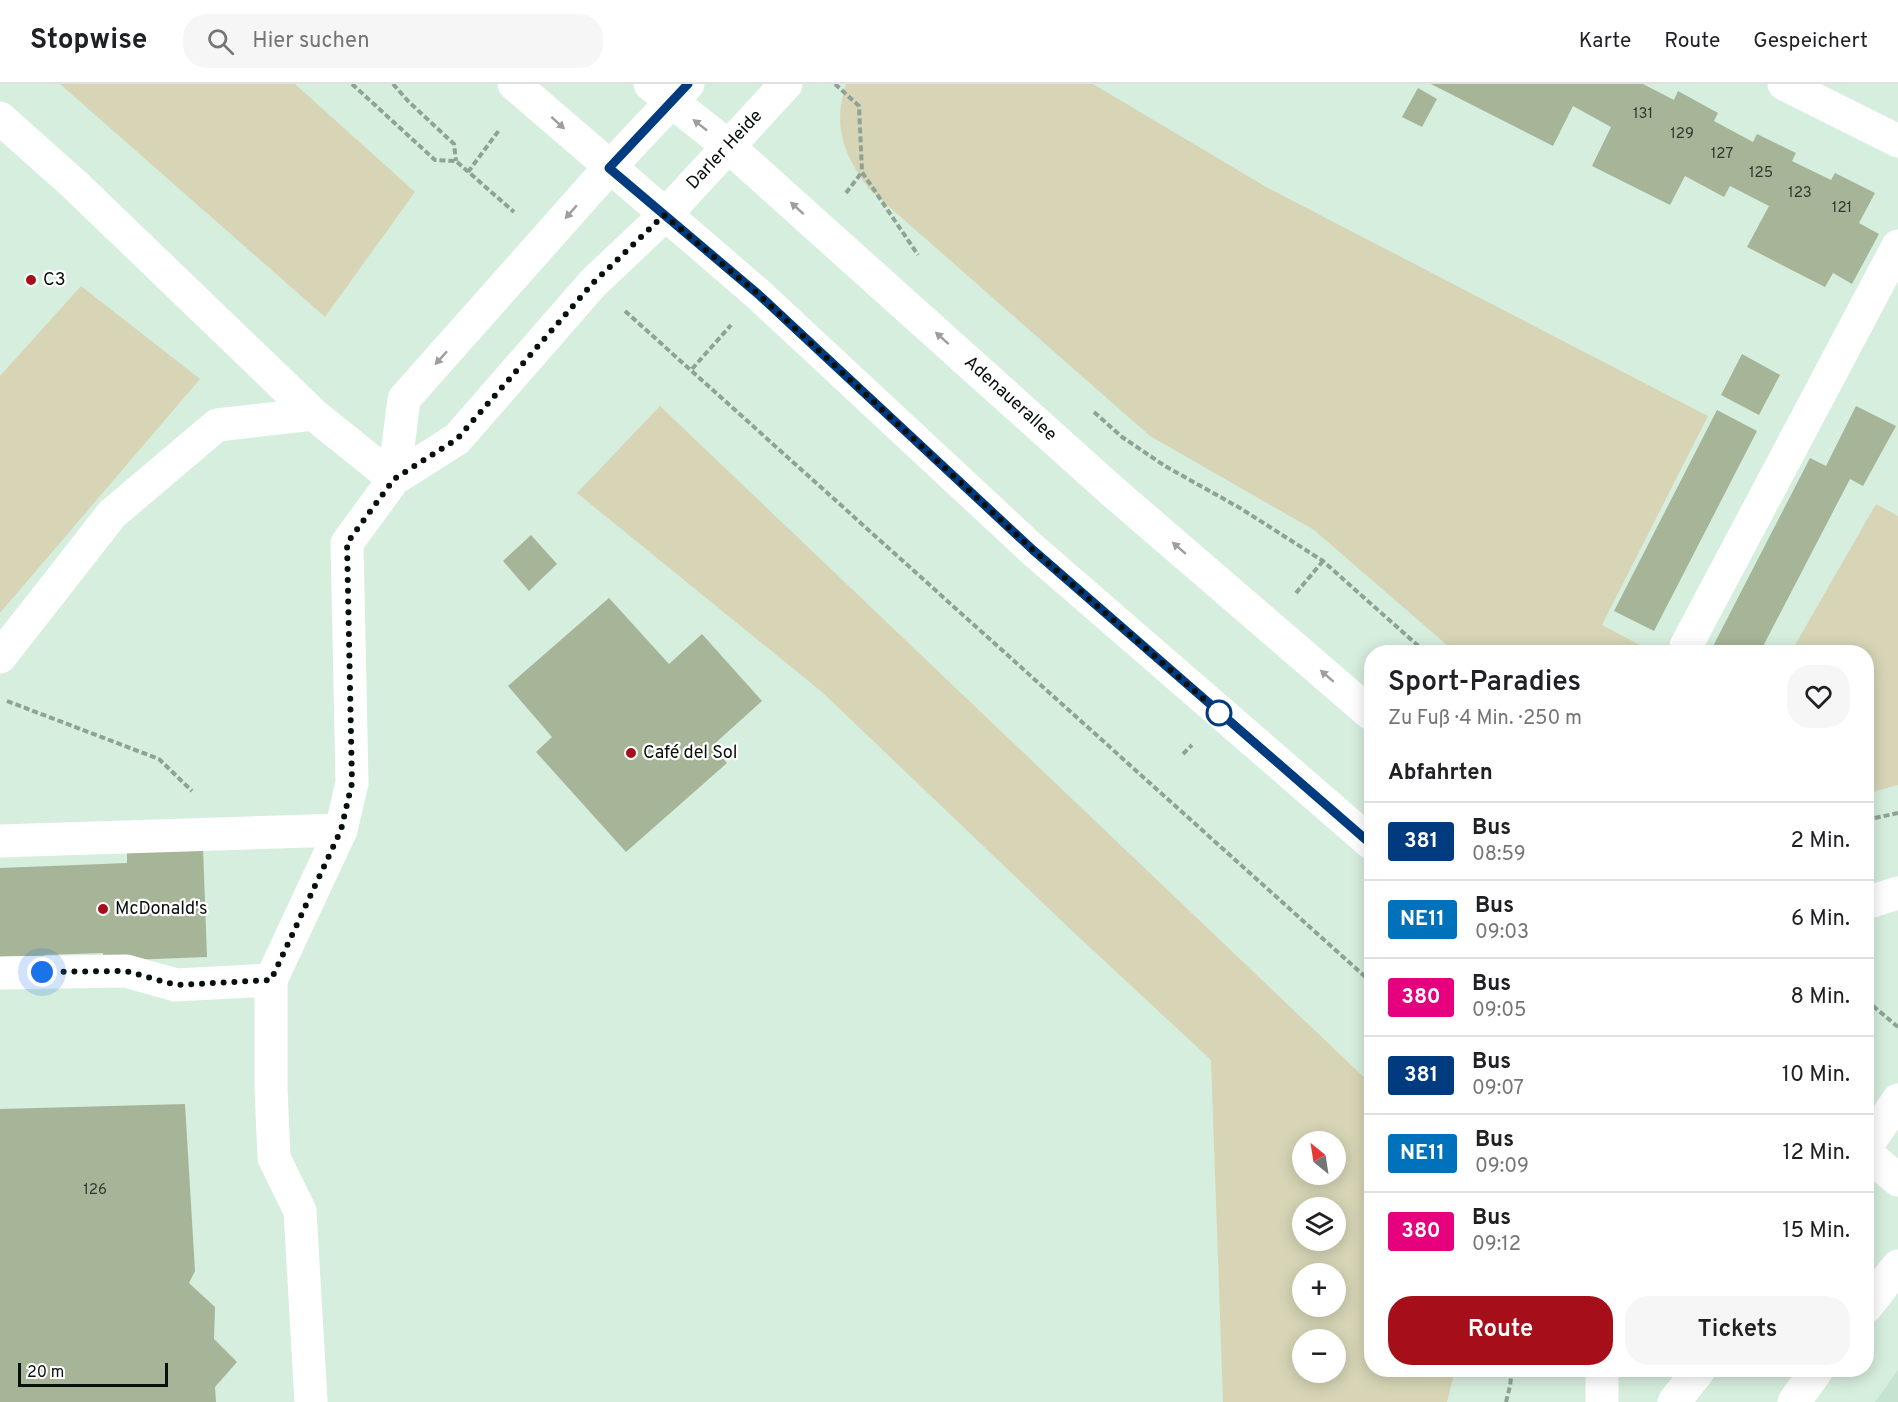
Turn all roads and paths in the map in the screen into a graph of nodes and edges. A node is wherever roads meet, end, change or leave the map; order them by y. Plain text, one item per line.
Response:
1 (352, 84) edge
2 (393, 84) edge
3 (514, 84) edge
4 (786, 84) edge
5 (835, 84) edge
6 (1784, 84) edge
7 (670, 90) edge
8 (0, 118) edge
9 (1898, 141) edge
10 (729, 147) junction
11 (456, 160) junction
12 (609, 168) junction
13 (664, 215) junction
14 (547, 240) junction
15 (1898, 246) edge
16 (926, 262) dead end
17 (593, 283) junction
18 (1086, 405) dead end
19 (313, 414) junction
20 (394, 479) junction
21 (1417, 645) edge
22 (1687, 645) edge
23 (0, 657) edge
24 (0, 698) edge
25 (1364, 708) edge
26 (198, 796) dead end
27 (1898, 813) edge
28 (1874, 818) edge
29 (341, 830) junction
30 (1364, 837) edge
31 (0, 841) edge
32 (1898, 893) edge
33 (1874, 900) edge
34 (0, 973) edge
35 (1364, 976) edge
36 (271, 980) junction
37 (1874, 1007) edge
38 (1898, 1027) edge
39 (1898, 1101) edge
40 (1874, 1136) edge
41 (1874, 1160) edge
42 (1898, 1180) edge
43 (1511, 1377) edge
44 (1602, 1377) edge
45 (1694, 1377) edge
46 (1812, 1377) edge
47 (311, 1402) edge
48 (1506, 1402) edge
49 (1602, 1402) edge
50 (1674, 1402) edge
51 (1794, 1402) edge

1 - 11 path
2 - 11 path
3 -> 12 main road
4 - 10 main road, Darler Heide
5 - 16 path
6 - 9 main road
10 -> 7 main road, Adenauerallee
7 - 12 main road
8 - 19 main road
10 - 13 main road, Darler Heide
25 -> 10 main road, Adenauerallee
11 - 14 path
12 - 13 main road
12 -> 14 main road
13 - 17 main road, Darler Heide
13 - 30 main road
14 -> 20 main road
15 - 22 main road
17 - 20 main road, Darler Heide
17 - 35 path
18 - 21 path
19 - 20 main road
19 - 23 main road
20 - 29 main road
24 - 26 path
27 - 28 path
29 - 31 main road
29 - 36 main road
32 - 33 main road
34 - 36 main road
36 - 47 main road
37 - 38 path
39 - 40 main road
41 - 42 main road
43 - 48 path
44 - 49 main road
45 - 50 main road
46 - 51 main road

